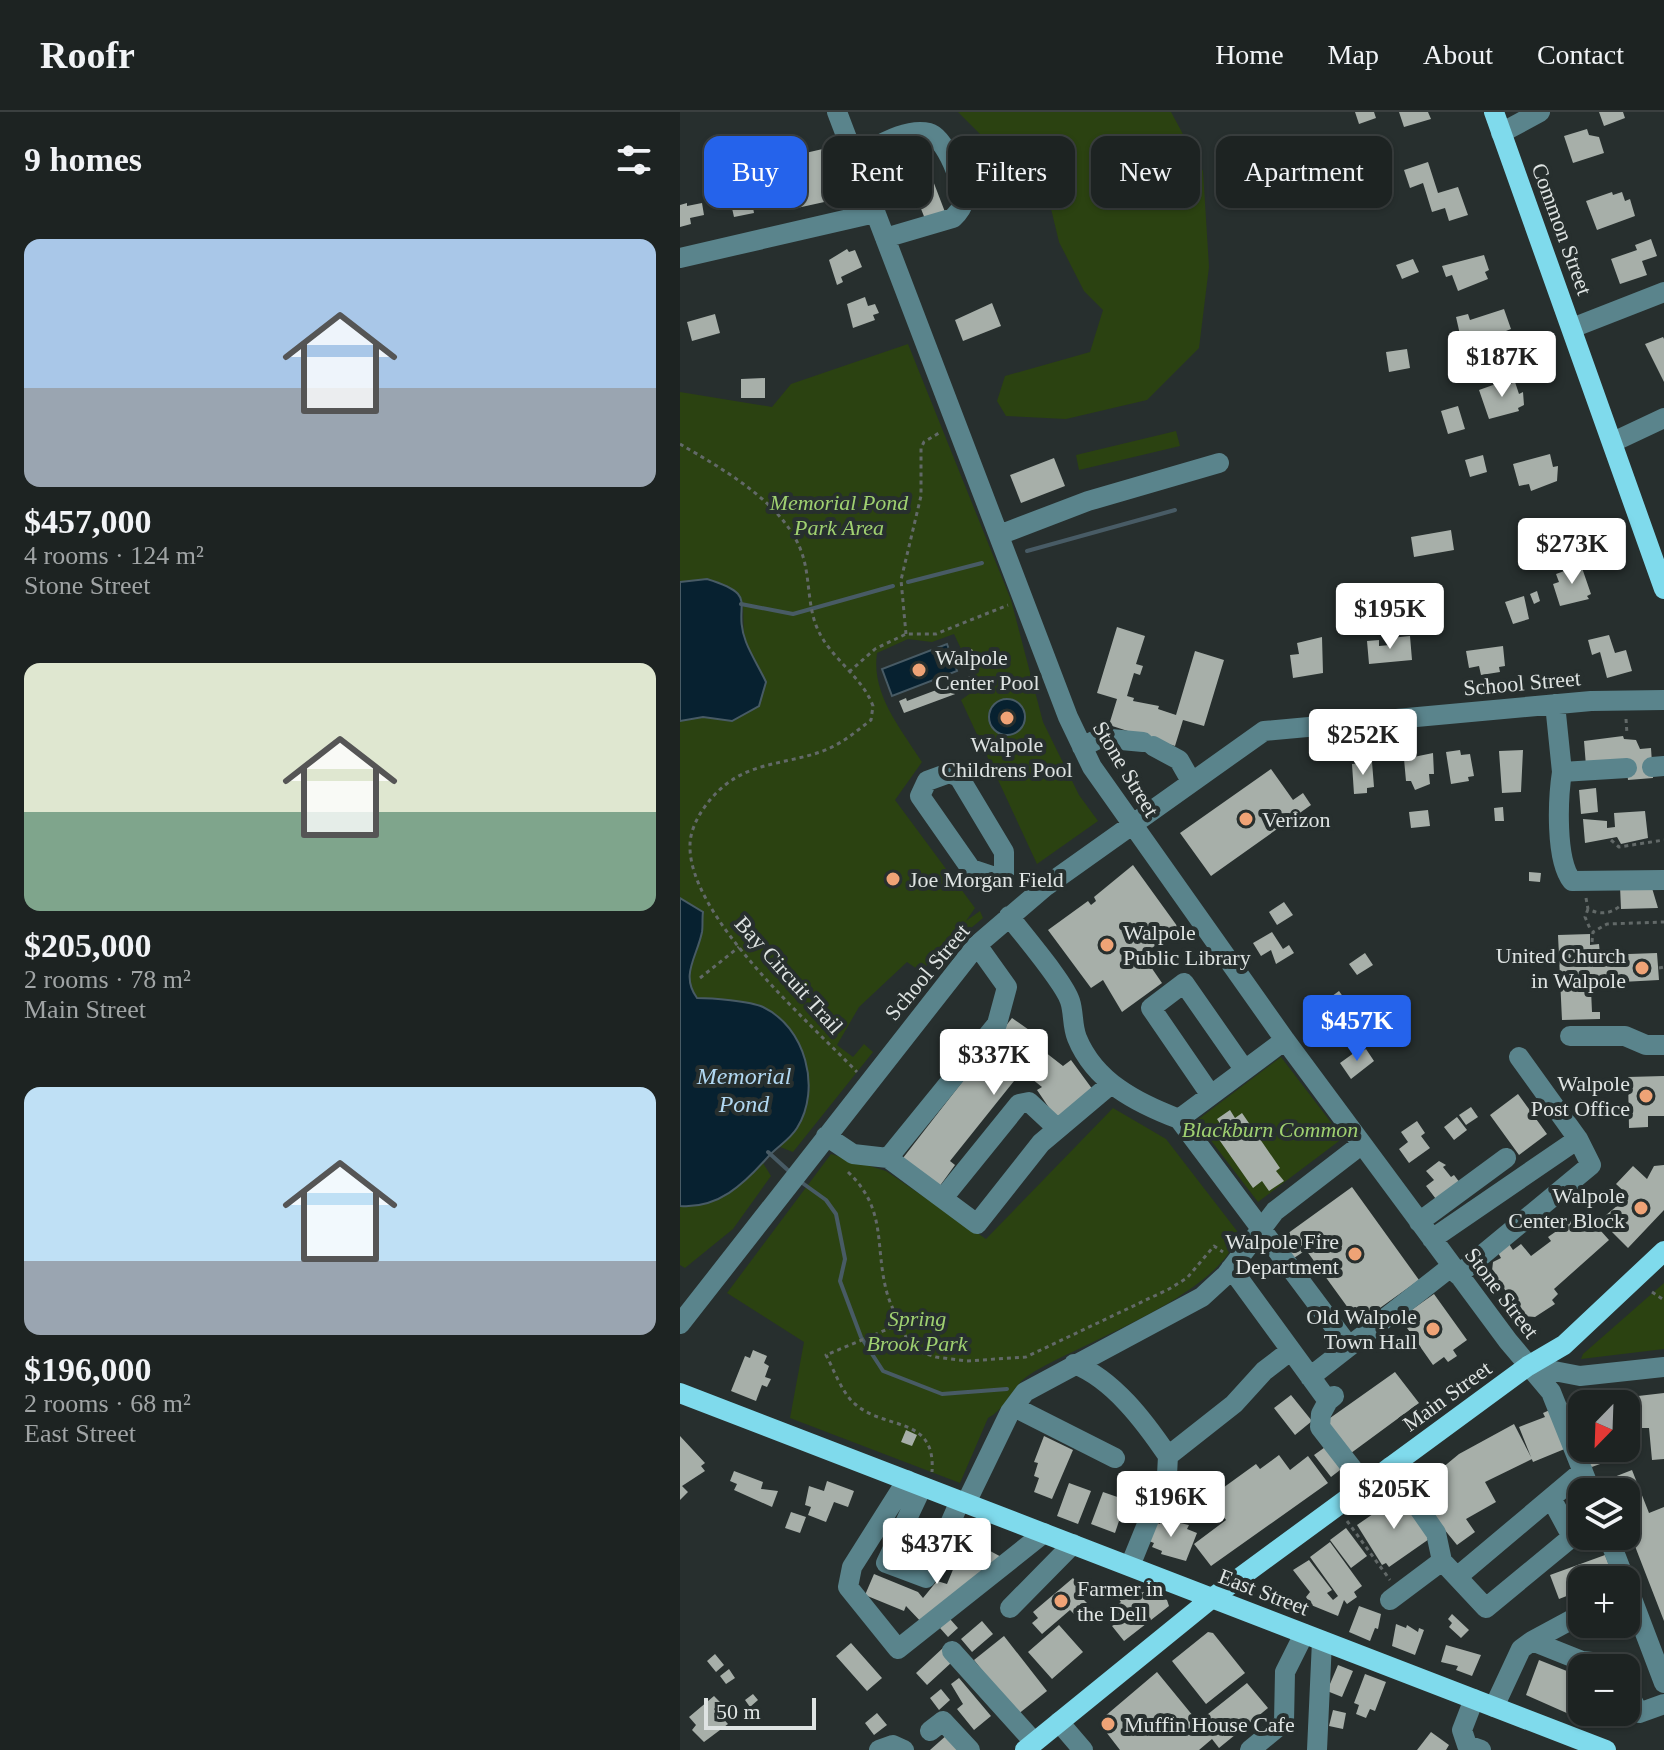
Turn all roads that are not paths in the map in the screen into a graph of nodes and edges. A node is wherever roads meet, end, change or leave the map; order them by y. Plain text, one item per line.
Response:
1 (837, 112) edge
2 (1494, 112) edge
3 (1540, 112) edge
4 (1501, 133) junction
5 (846, 136) edge
6 (901, 136) edge
7 (873, 208) edge
8 (875, 213) junction
9 (885, 238) junction
10 (680, 258) edge
11 (1664, 292) edge
12 (1572, 328) junction
13 (1664, 418) edge
14 (1613, 442) junction
15 (1219, 463) dead end
16 (999, 535) junction
17 (1664, 589) edge
18 (1664, 700) edge
19 (1555, 704) junction
20 (1082, 747) junction
21 (1627, 768) dead end
22 (1562, 772) junction
23 (1191, 781) junction
24 (1130, 824) junction
25 (1004, 880) junction
26 (1664, 880) edge
27 (1016, 911) junction
28 (977, 945) junction
29 (1570, 1036) dead end
30 (1285, 1040) junction
31 (1664, 1045) edge
32 (1519, 1057) dead end
33 (1244, 1069) junction
34 (1111, 1084) junction
35 (1210, 1094) junction
36 (1179, 1119) junction
37 (1058, 1129) junction
38 (826, 1136) junction
39 (1578, 1139) junction
40 (1362, 1144) junction
41 (888, 1158) junction
42 (1506, 1158) dead end
43 (1535, 1168) junction
44 (1555, 1196) junction
45 (943, 1198) junction
46 (1419, 1222) junction
47 (1259, 1228) junction
48 (1432, 1239) junction
49 (1664, 1251) edge
50 (1234, 1264) junction
51 (1455, 1270) junction
52 (680, 1324) edge
53 (1348, 1345) junction
54 (1290, 1351) junction
55 (1074, 1364) junction
56 (1528, 1366) junction
57 (1664, 1367) edge
58 (1310, 1377) junction
59 (680, 1393) edge
60 (1014, 1407) junction
61 (1168, 1456) junction
62 (1115, 1458) dead end
63 (1390, 1467) junction
64 (1583, 1471) junction
65 (1586, 1478) edge
66 (920, 1480) junction
67 (1365, 1485) junction
68 (1551, 1498) junction
69 (963, 1502) junction
70 (1044, 1533) junction
71 (1073, 1544) junction
72 (1442, 1561) junction
73 (1130, 1566) junction
74 (1457, 1577) junction
75 (1394, 1596) road end
76 (1212, 1598) junction
77 (1010, 1608) dead end
78 (1568, 1622) edge
79 (1640, 1623) edge
80 (1313, 1637) junction
81 (1532, 1641) junction
82 (952, 1651) dead end
83 (1568, 1655) edge
84 (1664, 1683) edge
85 (1474, 1699) junction
86 (1664, 1704) edge
87 (1494, 1707) junction
88 (1640, 1713) edge
89 (1059, 1722) junction
90 (930, 1731) dead end
91 (1030, 1746) edge
92 (1599, 1749) edge
93 (879, 1750) edge
94 (904, 1750) edge
95 (970, 1750) edge
96 (1083, 1750) edge
97 (1250, 1750) edge
98 (1317, 1750) edge
99 (1481, 1750) edge

1 - 5 street, Stone Street
2 - 4 main road, Common Street
3 - 4 street
4 - 12 main road, Common Street
6 - 9 street
7 - 8 street, Stone Street
8 - 9 street, Stone Street
8 - 10 street
9 - 16 street, Stone Street
11 - 12 street
12 - 14 main road, Common Street
13 - 14 street
14 - 17 main road, Common Street
15 - 16 street
16 - 20 street, Stone Street
18 - 19 street, School Street
19 - 22 street
19 - 23 street, School Street
20 - 23 street
20 - 24 street, Stone Street
21 - 22 street
22 - 26 street
23 - 24 street, School Street
24 - 27 street, School Street
24 - 30 street, Stone Street
25 - 25 street
25 - 27 street
27 - 28 street, School Street
27 - 34 street
28 - 38 street, School Street
28 - 41 street
29 - 31 street
30 - 33 street
30 - 40 street, Stone Street
32 - 39 street
33 - 35 street
33 - 35 street
34 - 36 street
34 - 37 street
35 - 36 street
36 - 47 street
37 - 45 street
37 - 45 street
38 - 41 street
38 - 52 street, School Street
39 - 43 street
39 - 44 street
40 - 46 street, Stone Street
40 - 47 street
41 - 45 street
42 - 46 street
43 - 44 street
43 - 48 street
44 - 51 street
46 - 48 street, Stone Street
47 - 50 street
47 - 53 street
48 - 51 street, Stone Street
49 - 56 main road, Main Street
50 - 54 street
50 - 55 street
51 - 53 street
51 - 56 street, Stone Street
53 - 58 street
54 - 58 street
54 - 61 street
55 - 60 street
55 - 61 street
56 - 57 street
56 - 63 main road, Main Street
56 - 64 street, Stone Street
58 - 67 street
59 - 66 main road, East Street
60 - 62 street
60 - 69 street
61 - 73 street
63 - 67 main road, Main Street
63 - 72 street
64 - 65 street, Stone Street
64 - 68 street
66 - 69 main road, East Street
66 - 69 street
66 - 70 street
67 - 76 main road, Main Street
68 - 74 street
68 - 74 street
69 - 70 main road, East Street
70 - 71 main road, East Street
71 - 73 main road, East Street
71 - 77 street
72 - 74 street
72 - 75 street
73 - 76 main road, East Street
76 - 80 main road, East Street
76 - 89 main road, Main Street
78 - 81 street
79 - 84 street
80 - 85 main road, East Street
80 - 97 street
80 - 98 street
81 - 83 street
81 - 87 street
82 - 91 street
85 - 87 main road, East Street
85 - 99 street
86 - 88 street
87 - 92 main road, East Street
89 - 91 main road, Main Street
89 - 96 street
90 - 95 street
93 - 94 street

